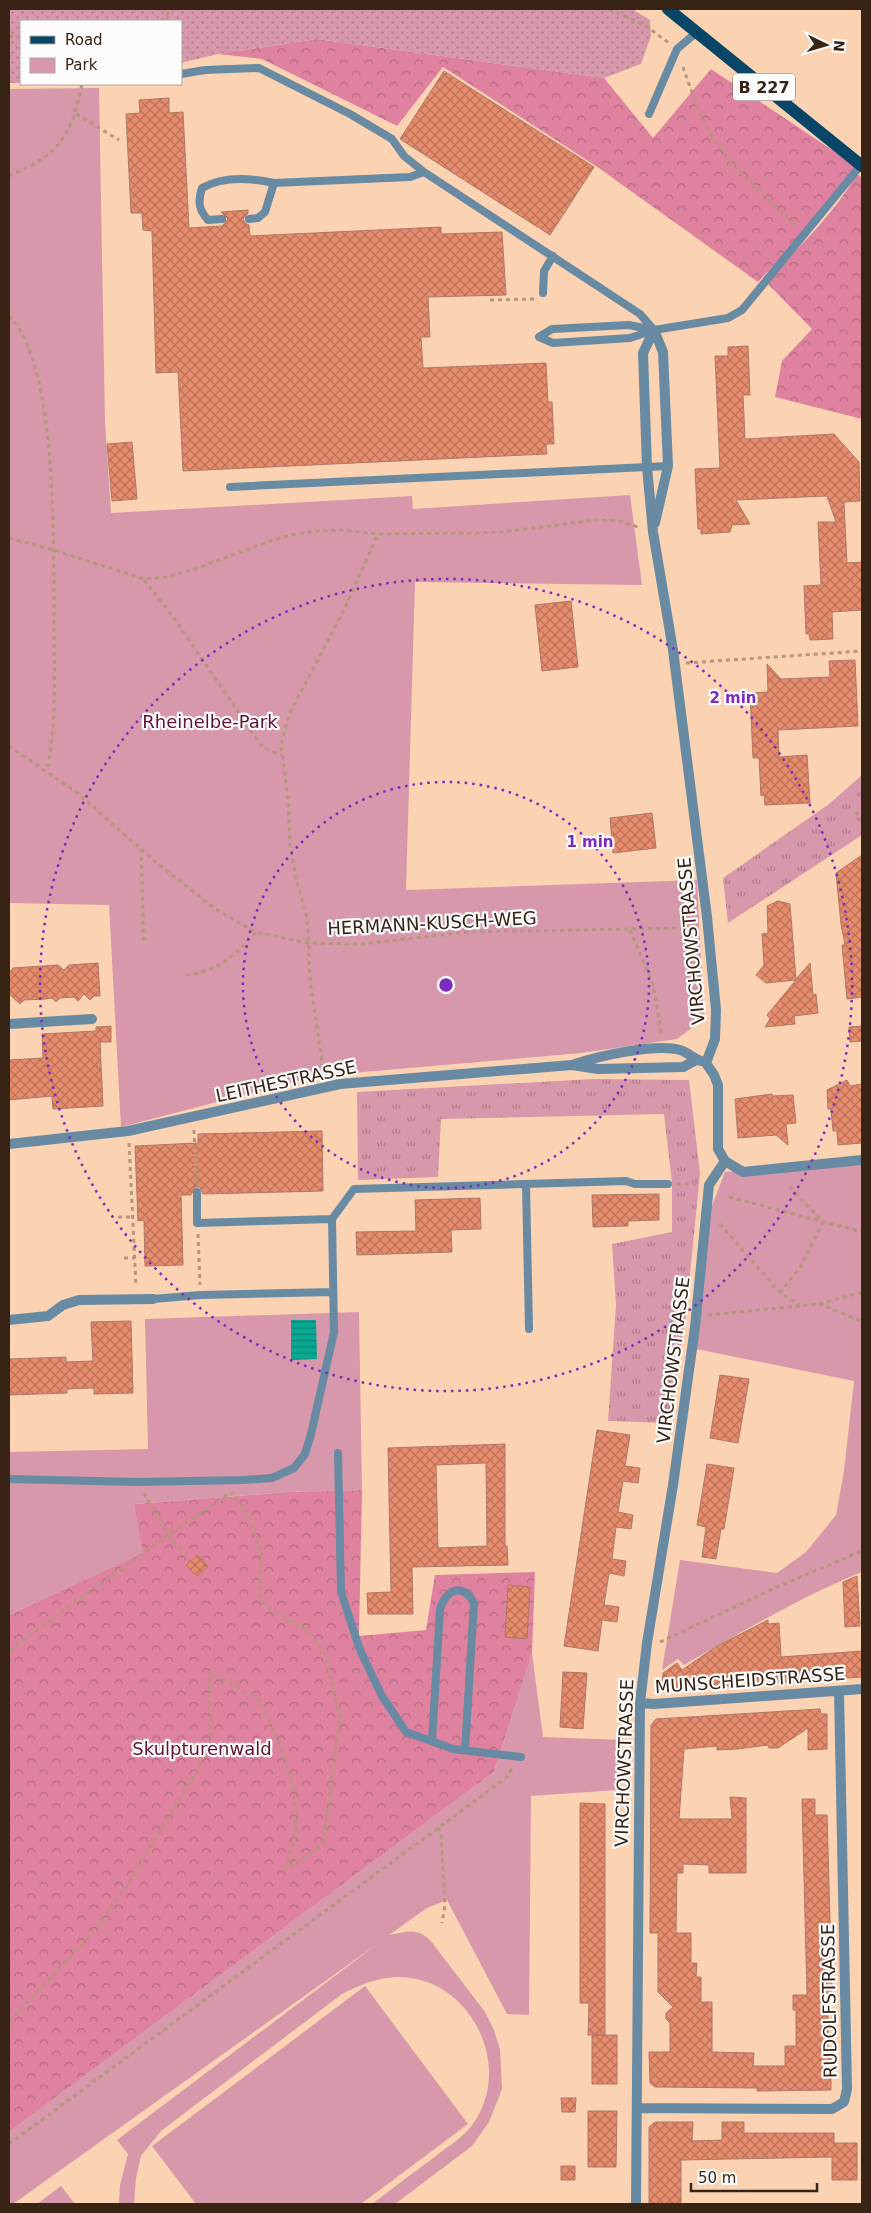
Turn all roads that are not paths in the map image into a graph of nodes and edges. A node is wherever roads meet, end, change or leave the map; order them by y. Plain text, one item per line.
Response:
1 (668, 9) edge
2 (697, 32) junction
3 (182, 74) edge
4 (649, 114) dead end
5 (862, 166) edge
6 (424, 172) junction
7 (274, 183) junction
8 (249, 219) dead end
9 (222, 220) dead end
10 (554, 256) junction
11 (544, 293) road end
12 (654, 330) junction
13 (668, 466) junction
14 (647, 467) junction
15 (230, 487) dead end
16 (653, 532) junction
17 (92, 1019) dead end
18 (9, 1024) edge
19 (701, 1061) junction
20 (572, 1065) junction
21 (9, 1144) edge
22 (862, 1160) edge
23 (725, 1161) junction
24 (526, 1184) junction
25 (668, 1184) road end
26 (197, 1192) road end
27 (332, 1219) junction
28 (333, 1292) junction
29 (153, 1298) joint
30 (9, 1320) edge
31 (529, 1329) dead end
32 (338, 1452) dead end
33 (9, 1478) edge
34 (862, 1689) edge
35 (839, 1691) junction
36 (640, 1703) junction
37 (432, 1741) junction
38 (465, 1750) junction
39 (521, 1756) road end
40 (637, 2108) junction
41 (636, 2204) edge

1 - 2 main road, B 227
2 - 4 lane
2 - 5 main road, B 227
3 - 6 lane
5 - 12 lane
6 - 7 lane
6 - 10 lane
7 - 8 lane
7 - 9 lane
10 - 11 lane
10 - 12 lane
12 - 12 lane
12 - 13 street, VIRCHOWSTRASSE
12 - 14 street, VIRCHOWSTRASSE
13 - 14 lane
13 - 16 street, VIRCHOWSTRASSE
14 - 15 lane
14 - 16 street, VIRCHOWSTRASSE
16 - 19 street, VIRCHOWSTRASSE
17 - 18 street
19 - 20 street, LEITHESTRASSE
19 - 20 street, LEITHESTRASSE
19 - 23 street
20 - 21 street, LEITHESTRASSE
22 - 23 street
23 - 36 street, VIRCHOWSTRASSE
24 - 25 lane
24 - 27 lane
24 - 31 lane
26 - 27 lane
27 - 28 lane
28 - 29 lane
28 - 33 lane
29 - 30 street
32 - 37 lane
34 - 35 street, MUNSCHEIDSTRASSE
35 - 36 street, MUNSCHEIDSTRASSE
35 - 40 street, RUDOLFSTRASSE
36 - 40 street, VIRCHOWSTRASSE
37 - 38 lane
37 - 38 lane
38 - 39 lane
40 - 41 street, VIRCHOWSTRASSE

